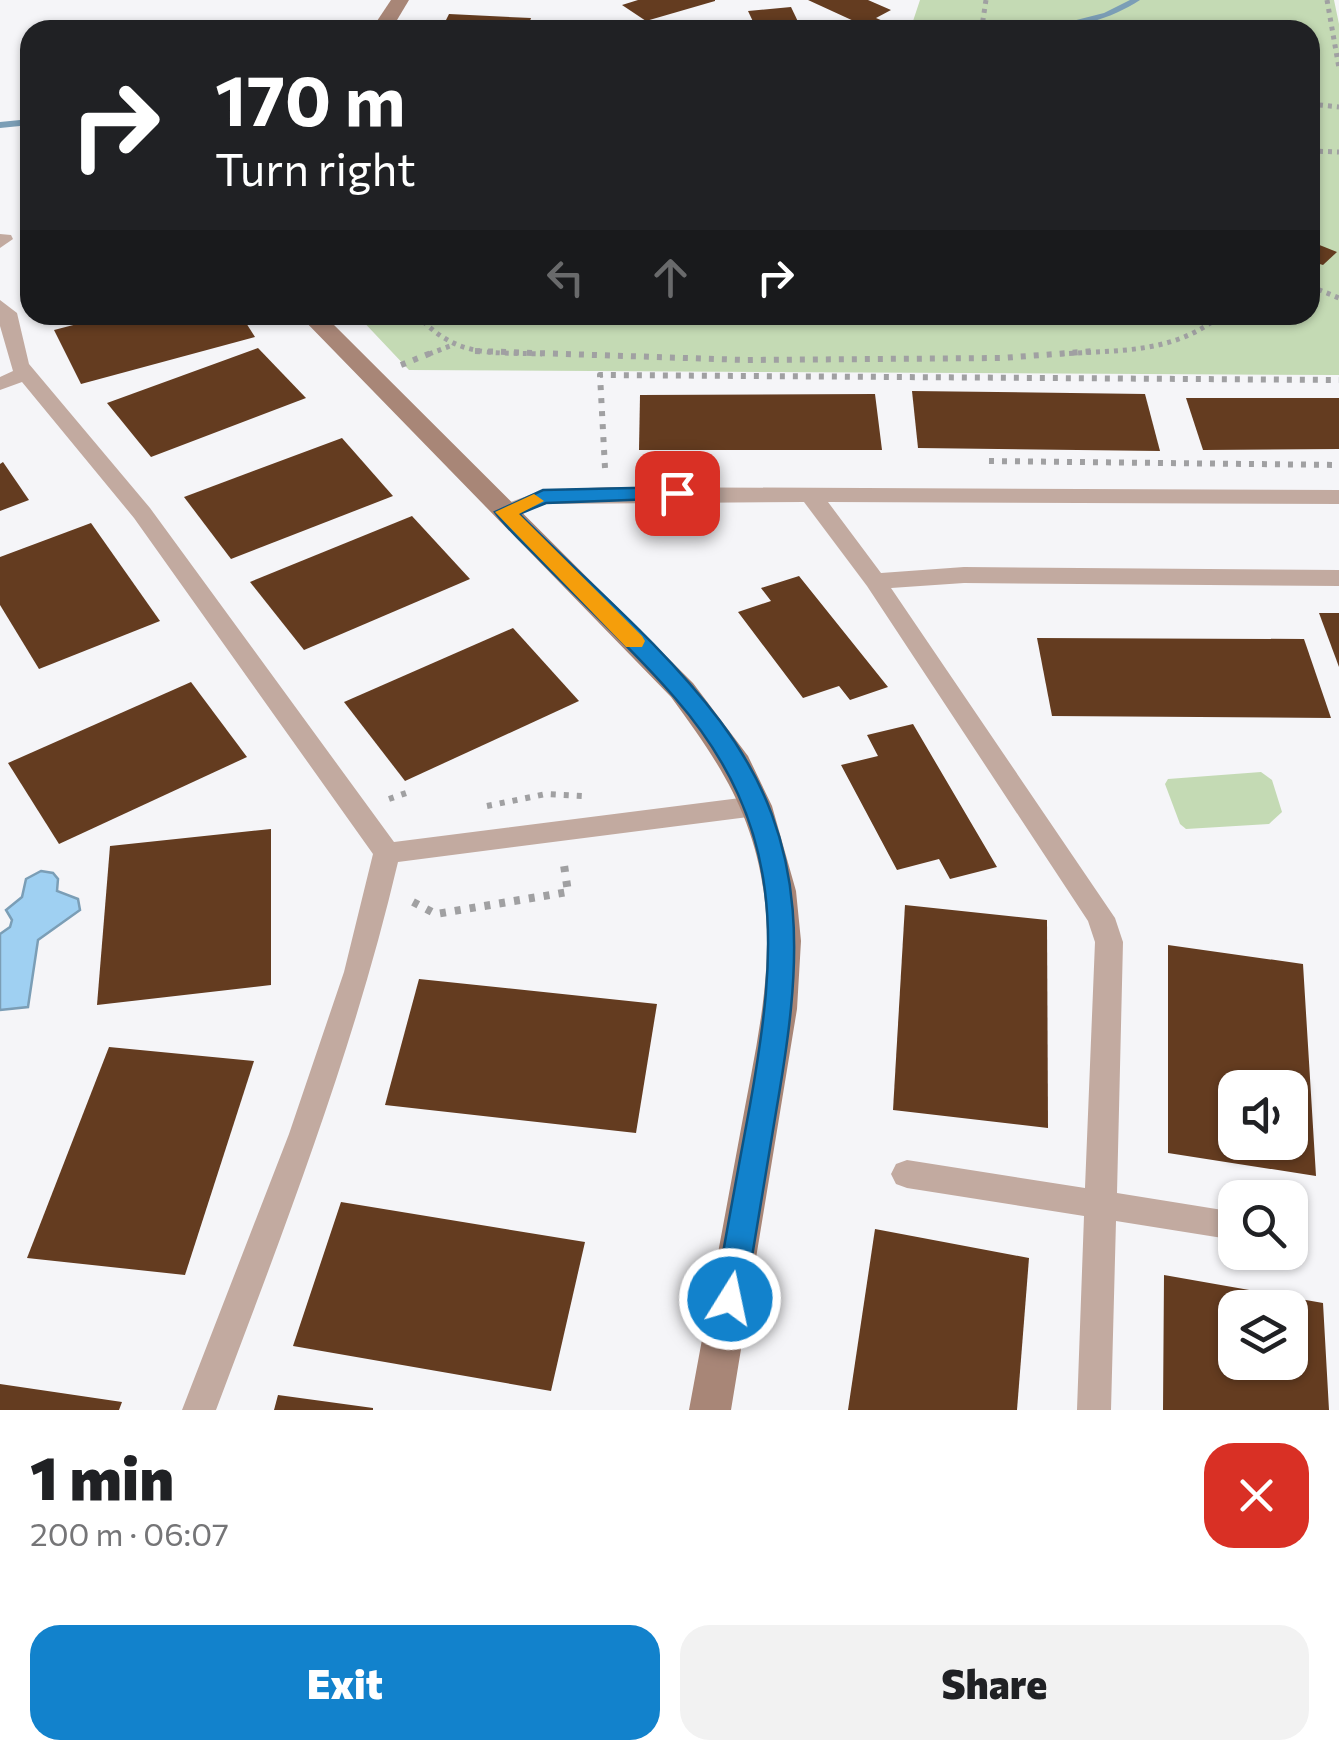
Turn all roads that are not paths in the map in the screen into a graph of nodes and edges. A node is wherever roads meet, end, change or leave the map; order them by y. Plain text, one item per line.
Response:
1 (0, 306) edge
2 (321, 325) edge
3 (25, 374) junction
4 (0, 384) edge
5 (810, 494) junction
6 (1339, 497) edge
7 (506, 512) junction
8 (1339, 578) edge
9 (875, 581) junction
10 (756, 806) junction
11 (387, 852) junction
12 (907, 1174) dead end
13 (1098, 1204) junction
14 (1218, 1223) edge
15 (199, 1410) edge
16 (710, 1410) edge
17 (1094, 1410) edge

1 - 3 lane
2 - 7 street
3 - 4 lane
3 - 11 lane
5 - 6 lane
5 - 7 lane
5 - 9 lane
7 - 10 street
8 - 9 lane
9 - 13 lane
10 - 11 lane
10 - 16 street
11 - 15 lane
12 - 13 lane
13 - 14 lane
13 - 17 lane

